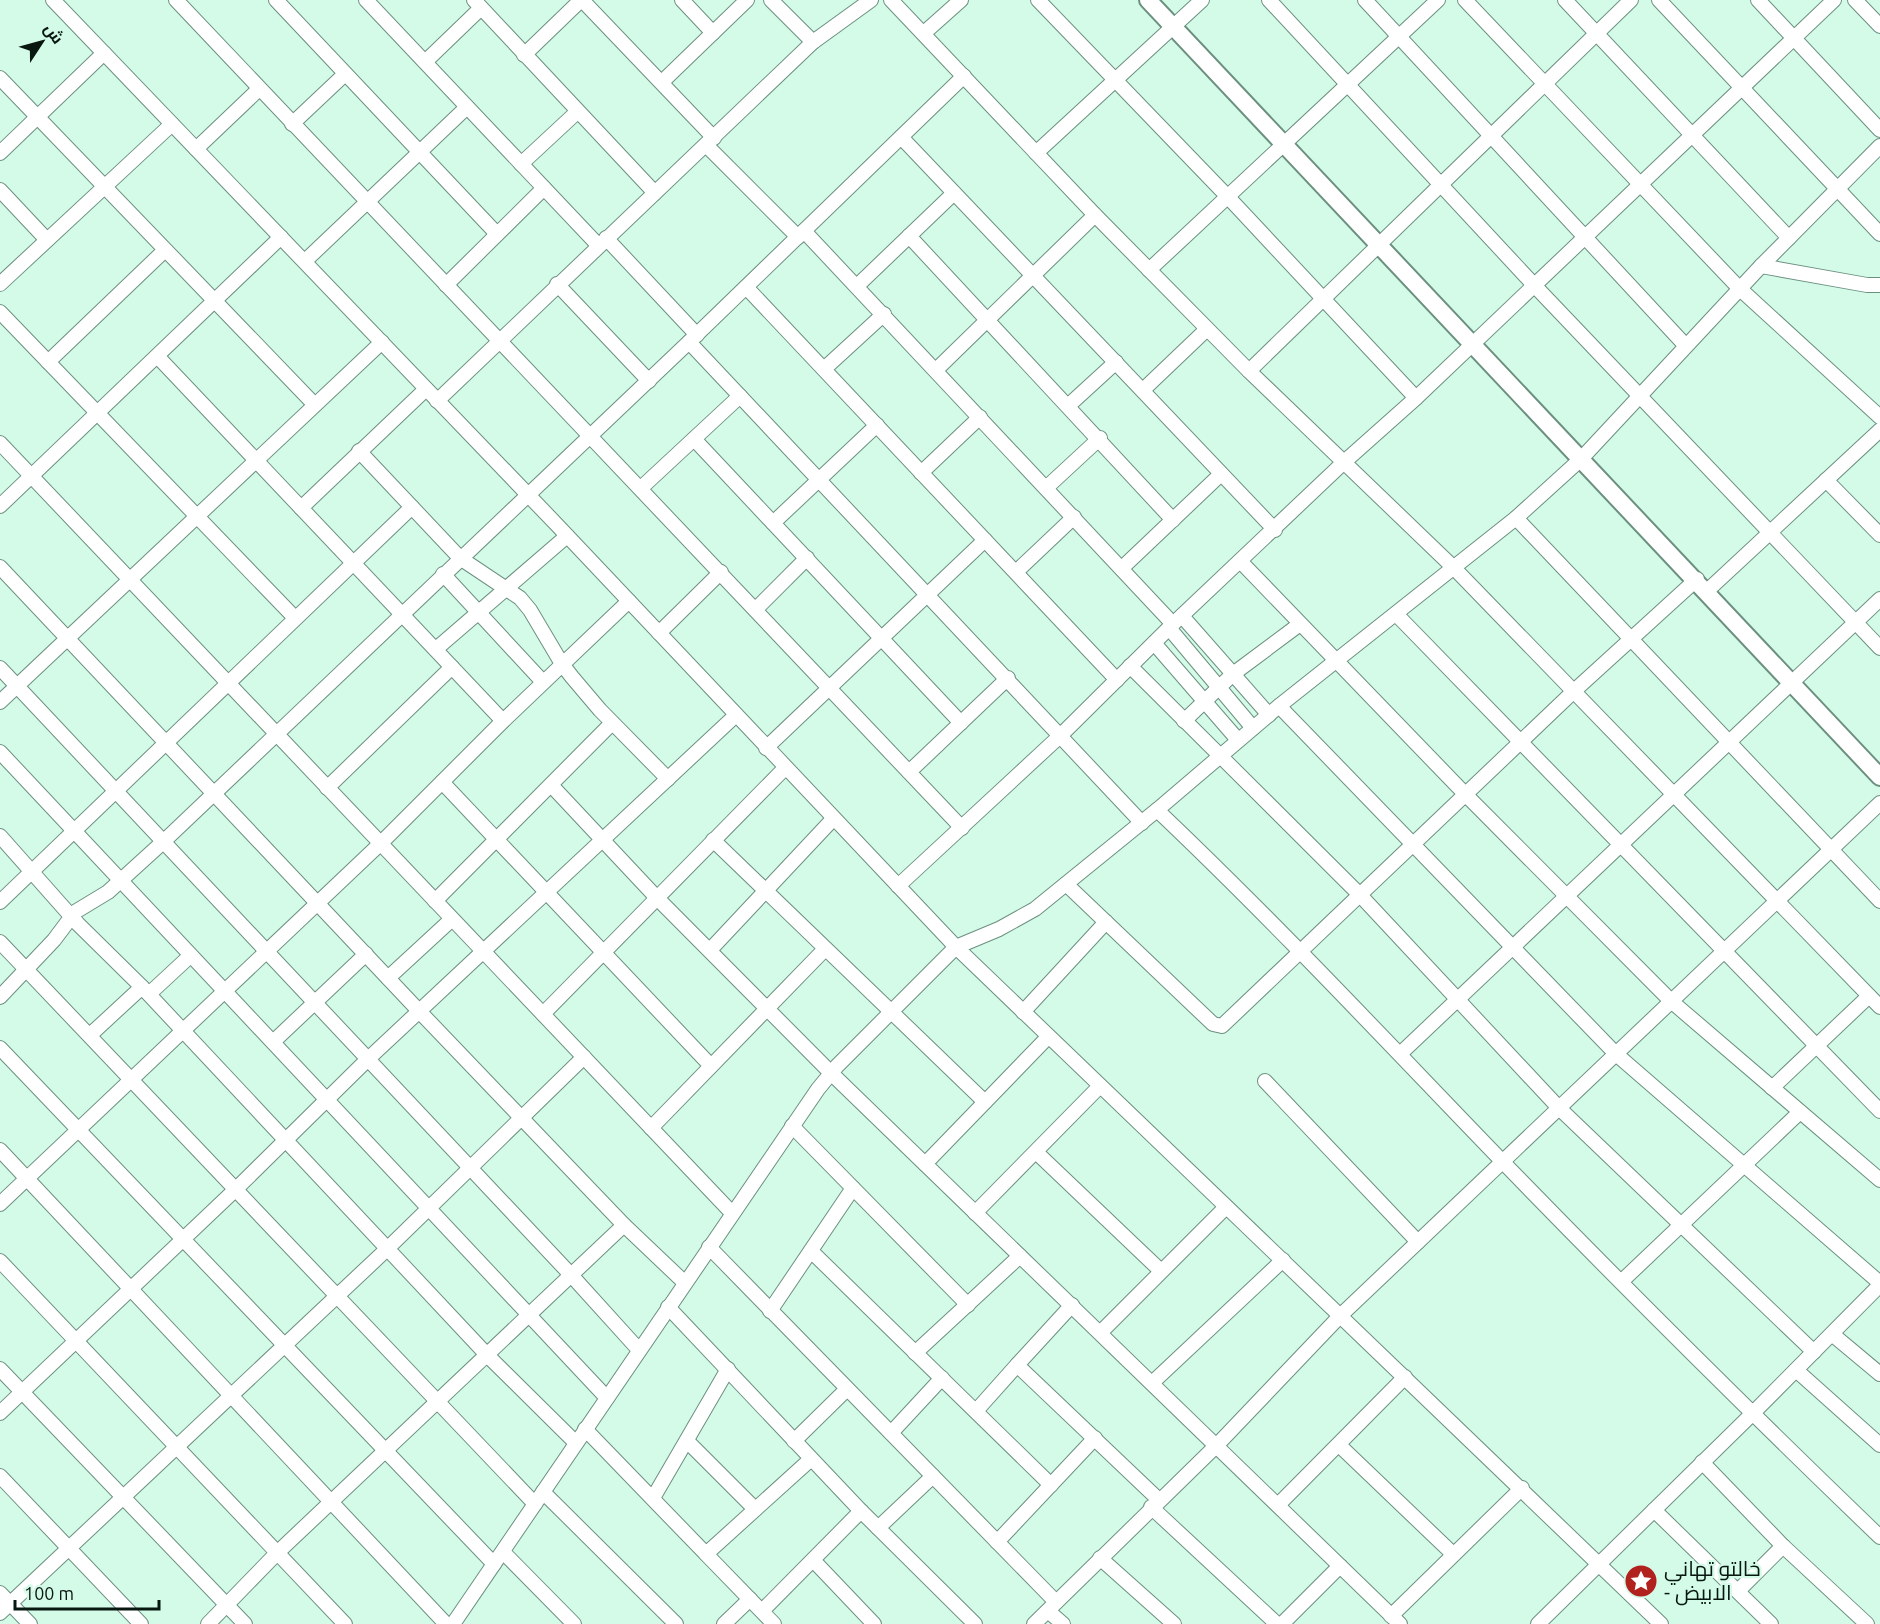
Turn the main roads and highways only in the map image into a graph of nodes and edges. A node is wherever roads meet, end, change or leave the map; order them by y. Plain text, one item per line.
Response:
1 (1148, 0) edge
2 (1880, 777) edge

1 - 2 main road

